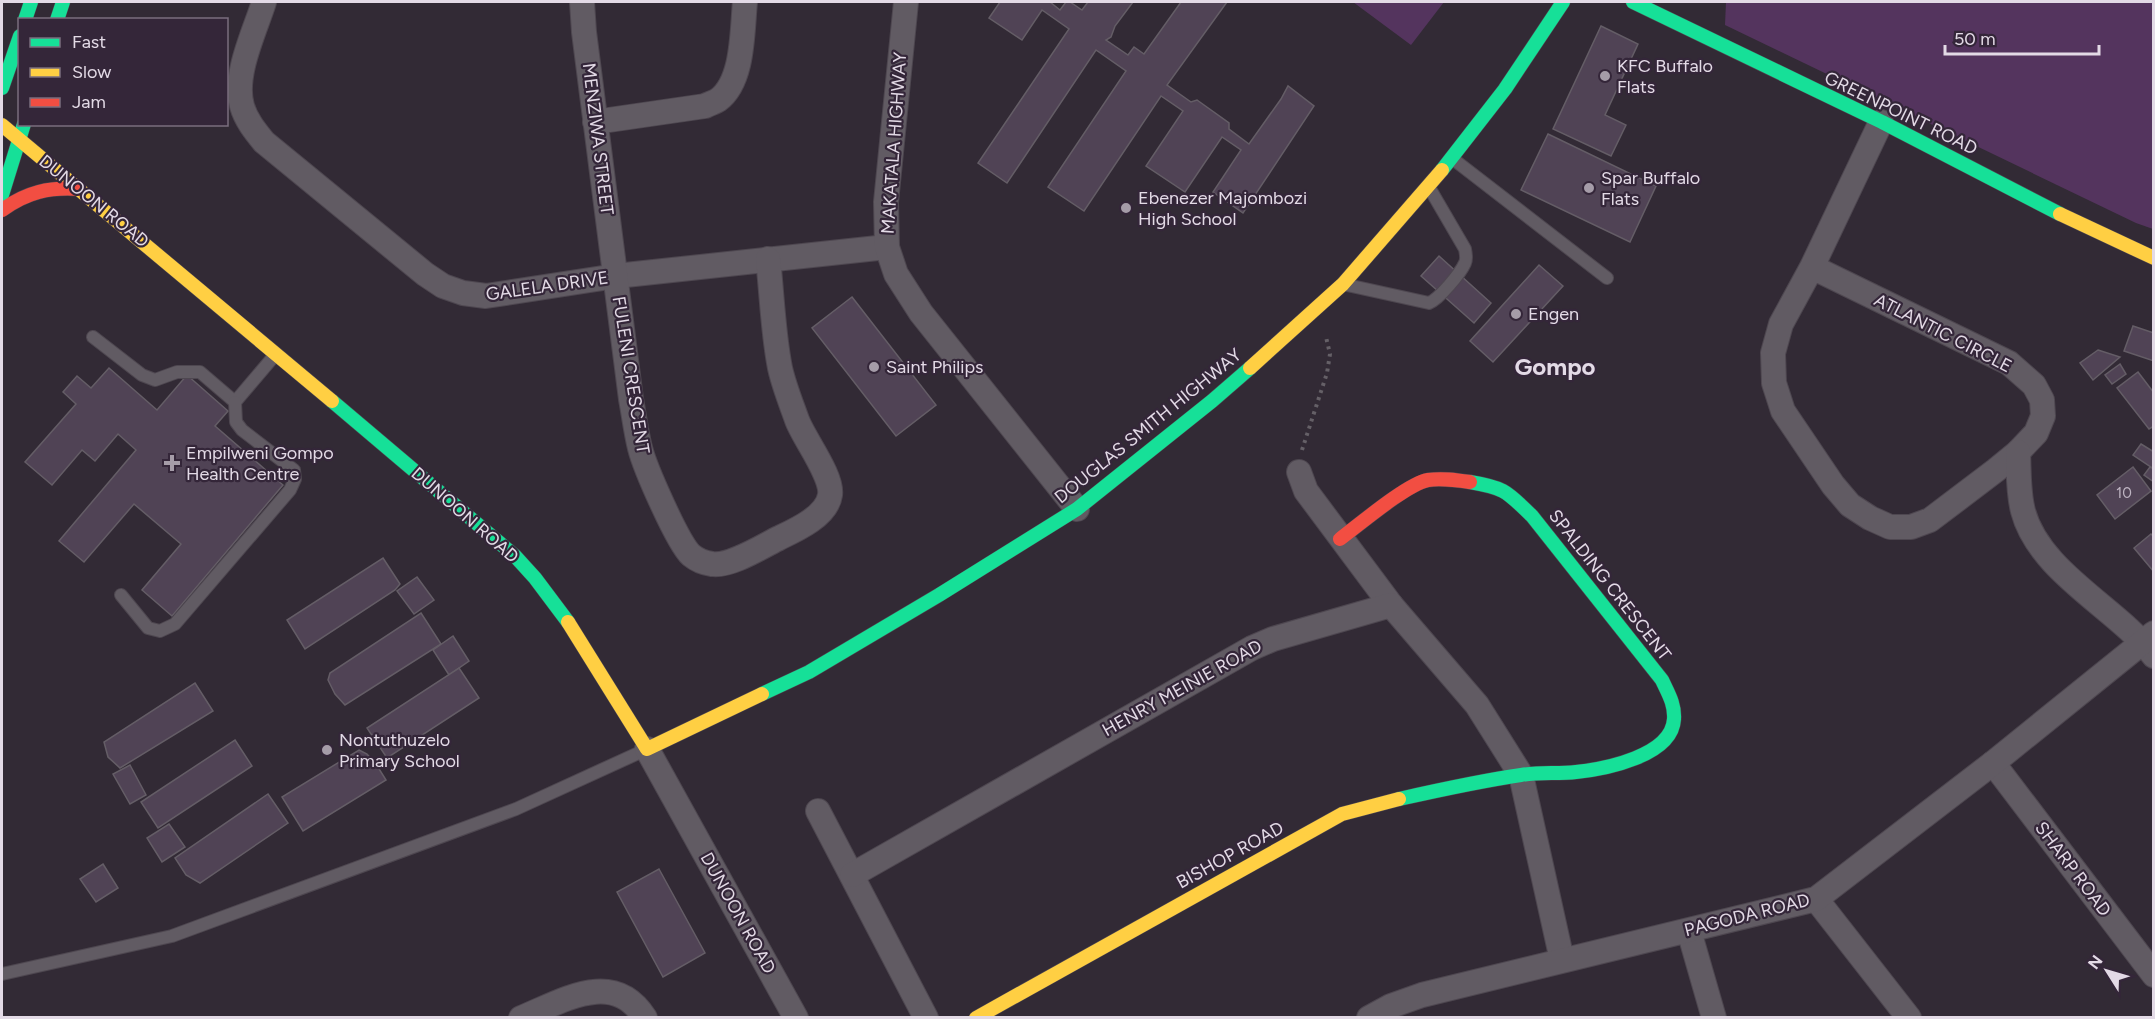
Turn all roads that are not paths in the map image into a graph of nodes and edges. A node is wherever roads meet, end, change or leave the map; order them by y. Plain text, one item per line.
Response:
1 (31, 2) edge
2 (63, 2) edge
3 (264, 2) edge
4 (582, 2) edge
5 (745, 2) edge
6 (906, 2) edge
7 (1563, 2) edge
8 (1633, 2) edge
9 (1679, 13) edge
10 (26, 18) edge
11 (58, 18) edge
12 (18, 42) edge
13 (2, 88) edge
14 (595, 122) junction
15 (1881, 122) junction
16 (2, 124) edge
17 (23, 126) edge
18 (19, 140) junction
19 (1453, 159) junction
20 (1429, 187) junction
21 (79, 189) junction
22 (2, 195) edge
23 (2, 210) edge
24 (887, 247) junction
25 (2154, 258) edge
26 (768, 259) junction
27 (1812, 267) junction
28 (616, 276) junction
29 (1607, 278) dead end
30 (1343, 284) junction
31 (93, 337) dead end
32 (275, 354) junction
33 (236, 402) junction
34 (2018, 452) junction
35 (1299, 472) road end
36 (1077, 509) junction
37 (1340, 539) junction
38 (121, 595) dead end
39 (1391, 604) junction
40 (2150, 644) edge
41 (646, 749) junction
42 (1993, 763) junction
43 (1521, 775) junction
44 (818, 811) dead end
45 (852, 875) junction
46 (1816, 899) junction
47 (1689, 931) junction
48 (1562, 960) junction
49 (2, 974) edge
50 (2154, 975) edge
51 (521, 1017) edge
52 (645, 1017) edge
53 (796, 1017) edge
54 (926, 1017) edge
55 (975, 1017) edge
56 (1369, 1017) edge
57 (1714, 1017) edge
58 (1909, 1017) edge

1 - 10 street
2 - 11 street
3 - 28 street, GALELA DRIVE
4 - 14 street, MENZIWA STREET
5 - 14 street
6 - 24 street, MAKATALA HIGHWAY
7 - 19 street, DOUGLAS SMITH HIGHWAY
8 - 9 street, GREENPOINT ROAD
9 - 15 street, GREENPOINT ROAD
12 - 13 street
14 - 28 street, MENZIWA STREET
15 - 25 street, GREENPOINT ROAD
15 - 27 street, ATLANTIC CIRCLE
16 - 18 street, DUNOON ROAD
17 - 18 street
18 - 21 street, DUNOON ROAD
18 - 22 street
19 - 20 street, DOUGLAS SMITH HIGHWAY
19 - 29 lane
20 - 30 street, DOUGLAS SMITH HIGHWAY
20 - 30 lane
21 - 23 street
21 - 32 street, DUNOON ROAD
24 - 26 street, GALELA DRIVE
24 - 36 street, MAKATALA HIGHWAY
26 - 28 street, GALELA DRIVE
26 - 28 street, FULENI CRESCENT
27 - 34 street, ATLANTIC CIRCLE
27 - 34 street, ATLANTIC CIRCLE
30 - 36 street, DOUGLAS SMITH HIGHWAY
31 - 33 lane
32 - 33 lane
32 - 41 street, DUNOON ROAD
33 - 38 lane
34 - 40 street
35 - 37 street
36 - 41 street, DOUGLAS SMITH HIGHWAY
37 - 39 street
37 - 43 street, SPALDING CRESCENT
39 - 43 street
39 - 45 street, HENRY MEINIE ROAD
40 - 42 street, PAGODA ROAD
41 - 49 lane
41 - 53 street, DUNOON ROAD
42 - 46 street, PAGODA ROAD
42 - 50 street, SHARP ROAD
43 - 48 street
43 - 55 street, BISHOP ROAD
44 - 45 street
45 - 54 street
46 - 47 street, PAGODA ROAD
46 - 58 street
47 - 48 street, PAGODA ROAD
47 - 57 street
48 - 56 street, PAGODA ROAD
51 - 52 street

